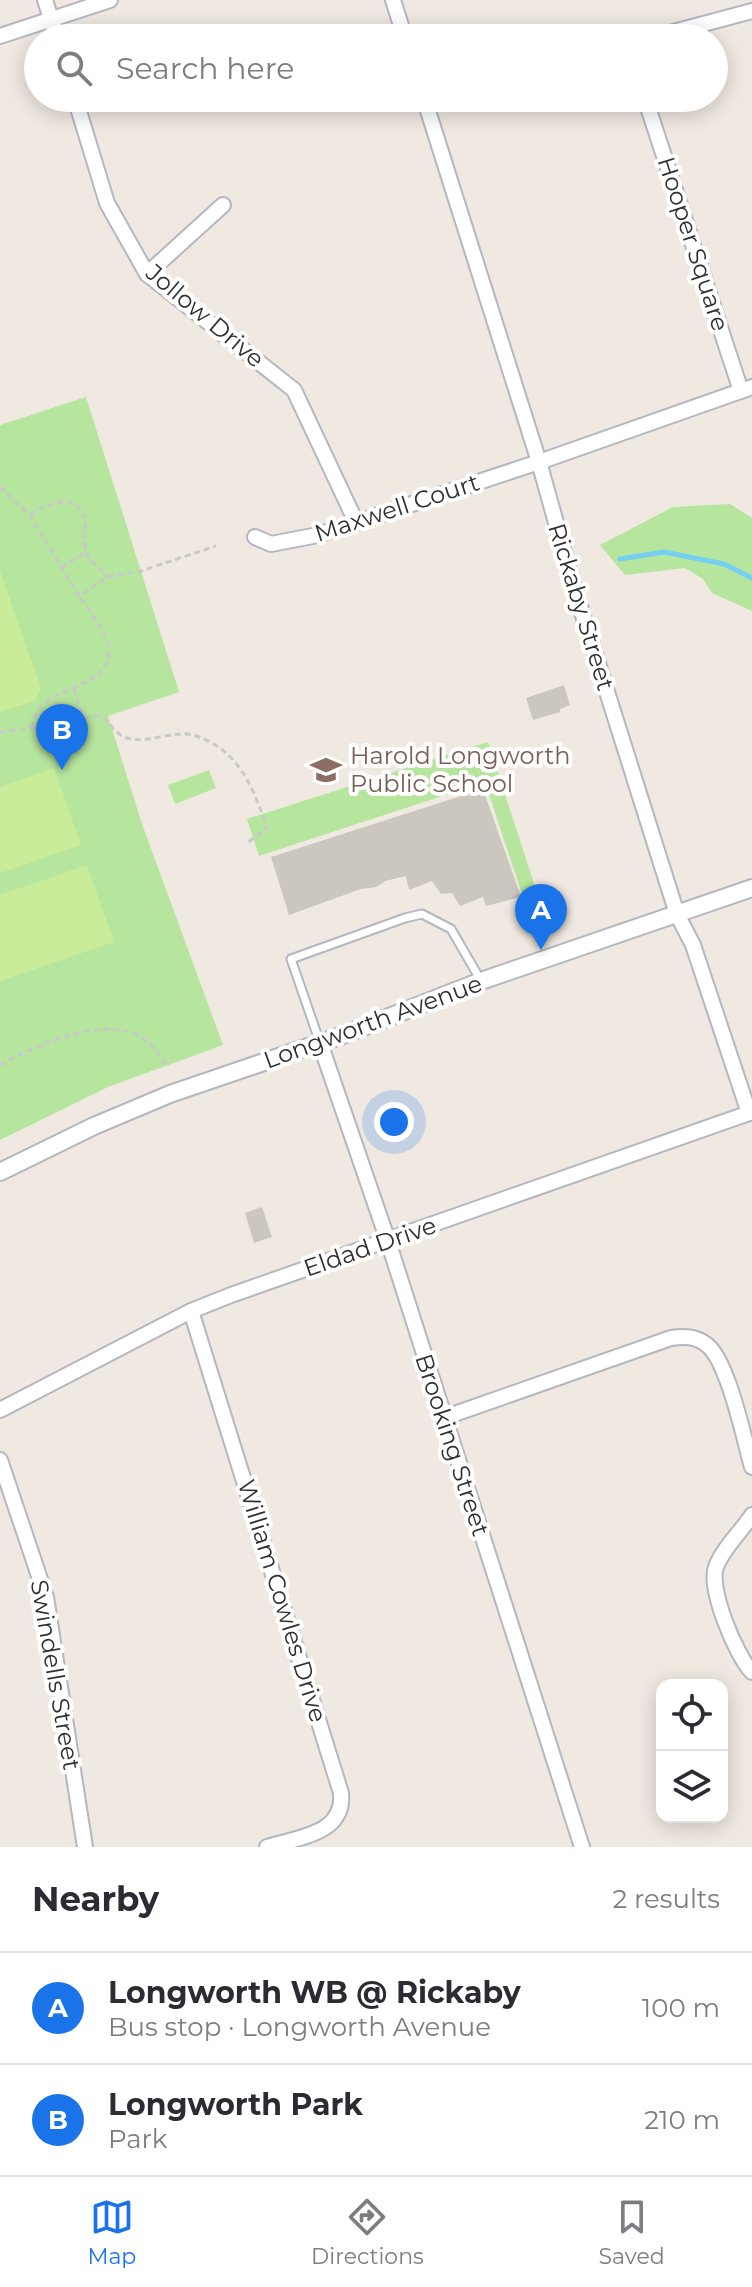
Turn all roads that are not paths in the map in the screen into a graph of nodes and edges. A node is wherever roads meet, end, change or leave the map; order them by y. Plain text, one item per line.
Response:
1 (45, 0) edge
2 (110, 0) edge
3 (393, 0) edge
4 (752, 11) edge
5 (51, 19) junction
6 (36, 24) edge
7 (53, 24) edge
8 (401, 24) edge
9 (703, 24) edge
10 (24, 28) edge
11 (0, 36) edge
12 (79, 112) edge
13 (428, 112) edge
14 (650, 112) edge
15 (223, 205) dead end
16 (147, 274) junction
17 (746, 389) edge
18 (539, 462) junction
19 (356, 522) junction
20 (255, 537) dead end
21 (752, 888) edge
22 (677, 914) junction
23 (481, 981) junction
24 (320, 1043) junction
25 (750, 1113) edge
26 (0, 1172) edge
27 (388, 1241) junction
28 (191, 1311) junction
29 (0, 1410) edge
30 (443, 1418) junction
31 (0, 1460) edge
32 (752, 1467) edge
33 (752, 1515) edge
34 (752, 1672) edge
35 (85, 1847) edge
36 (267, 1847) edge
37 (582, 1847) edge

1 - 5 street
2 - 5 street
3 - 8 street
4 - 9 street
5 - 6 street
5 - 7 street
10 - 11 street
12 - 16 street, Jollow Drive
13 - 18 street, Rickaby Street
14 - 17 street, Hooper Square
15 - 16 street
16 - 19 street, Jollow Drive
17 - 18 street, Hooper Square
18 - 19 street, Maxwell Court
18 - 22 street, Rickaby Street
19 - 20 street, Maxwell Court
21 - 22 street, Longworth Avenue
22 - 23 street, Longworth Avenue
22 - 25 street, Rickaby Street
23 - 24 street, Longworth Avenue
23 - 24 lane
24 - 26 street, Longworth Avenue
24 - 27 street, Brooking Street
25 - 27 street, Eldad Drive
27 - 28 street, Eldad Drive
27 - 30 street, Brooking Street
28 - 29 street, Eldad Drive
28 - 36 street, William Cowles Drive
30 - 32 street
30 - 37 street, Brooking Street
31 - 35 street, Swindells Street
33 - 34 street

